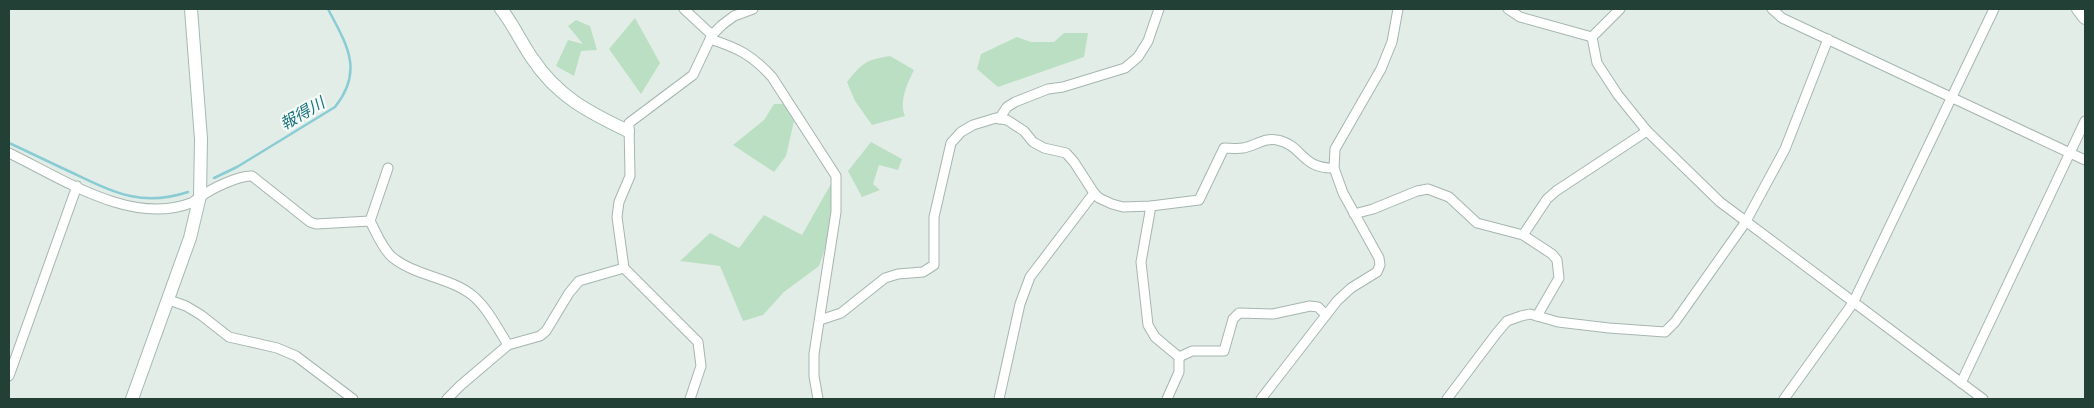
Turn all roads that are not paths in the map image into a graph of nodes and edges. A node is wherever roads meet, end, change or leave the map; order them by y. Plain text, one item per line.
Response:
1 (191, 9) edge
2 (501, 9) edge
3 (684, 9) edge
4 (753, 9) edge
5 (1159, 9) edge
6 (1398, 9) edge
7 (1508, 9) edge
8 (1620, 9) edge
9 (1772, 9) edge
10 (1994, 9) edge
11 (2078, 9) edge
12 (2085, 18) edge
13 (711, 37) junction
14 (1592, 37) junction
15 (1828, 39) junction
16 (1950, 97) junction
17 (999, 119) junction
18 (2085, 121) edge
19 (628, 131) junction
20 (1647, 131) junction
21 (9, 153) edge
22 (2071, 153) junction
23 (2085, 160) edge
24 (388, 168) dead end
25 (1334, 168) junction
26 (76, 186) junction
27 (1094, 193) junction
28 (200, 196) junction
29 (1151, 206) junction
30 (1354, 214) junction
31 (370, 221) junction
32 (1745, 223) junction
33 (1523, 235) junction
34 (624, 268) junction
35 (169, 300) junction
36 (1853, 303) junction
37 (1326, 315) junction
38 (1536, 316) junction
39 (820, 320) junction
40 (508, 345) junction
41 (1179, 357) junction
42 (9, 376) edge
43 (1961, 383) junction
44 (132, 399) edge
45 (353, 399) edge
46 (448, 399) edge
47 (690, 399) edge
48 (818, 399) edge
49 (999, 399) edge
50 (1167, 399) edge
51 (1261, 399) edge
52 (1447, 399) edge
53 (1784, 399) edge
54 (1983, 399) edge

1 - 28 street
2 - 19 street
3 - 13 street
4 - 13 street
5 - 17 street
6 - 25 street
7 - 14 street
8 - 14 street
9 - 15 street
10 - 16 street
11 - 12 street
13 - 19 street
13 - 39 street
14 - 20 street
15 - 16 street
15 - 32 street
16 - 22 street
16 - 36 street
17 - 27 street
17 - 39 street
18 - 22 street
19 - 34 street
20 - 32 street
20 - 33 street
21 - 26 street
22 - 23 street
22 - 43 street
24 - 31 street
25 - 29 street
25 - 30 street
26 - 28 street
26 - 42 street
27 - 29 street
27 - 49 street
28 - 31 street
28 - 35 street
29 - 41 street
30 - 33 street
30 - 37 street
31 - 40 street
32 - 36 street
32 - 38 street
33 - 38 street
34 - 40 street
34 - 47 street
35 - 44 street
35 - 45 street
36 - 43 street
36 - 53 street
37 - 41 street
37 - 51 street
38 - 52 street
39 - 48 street
40 - 46 street
41 - 50 street
43 - 54 street

